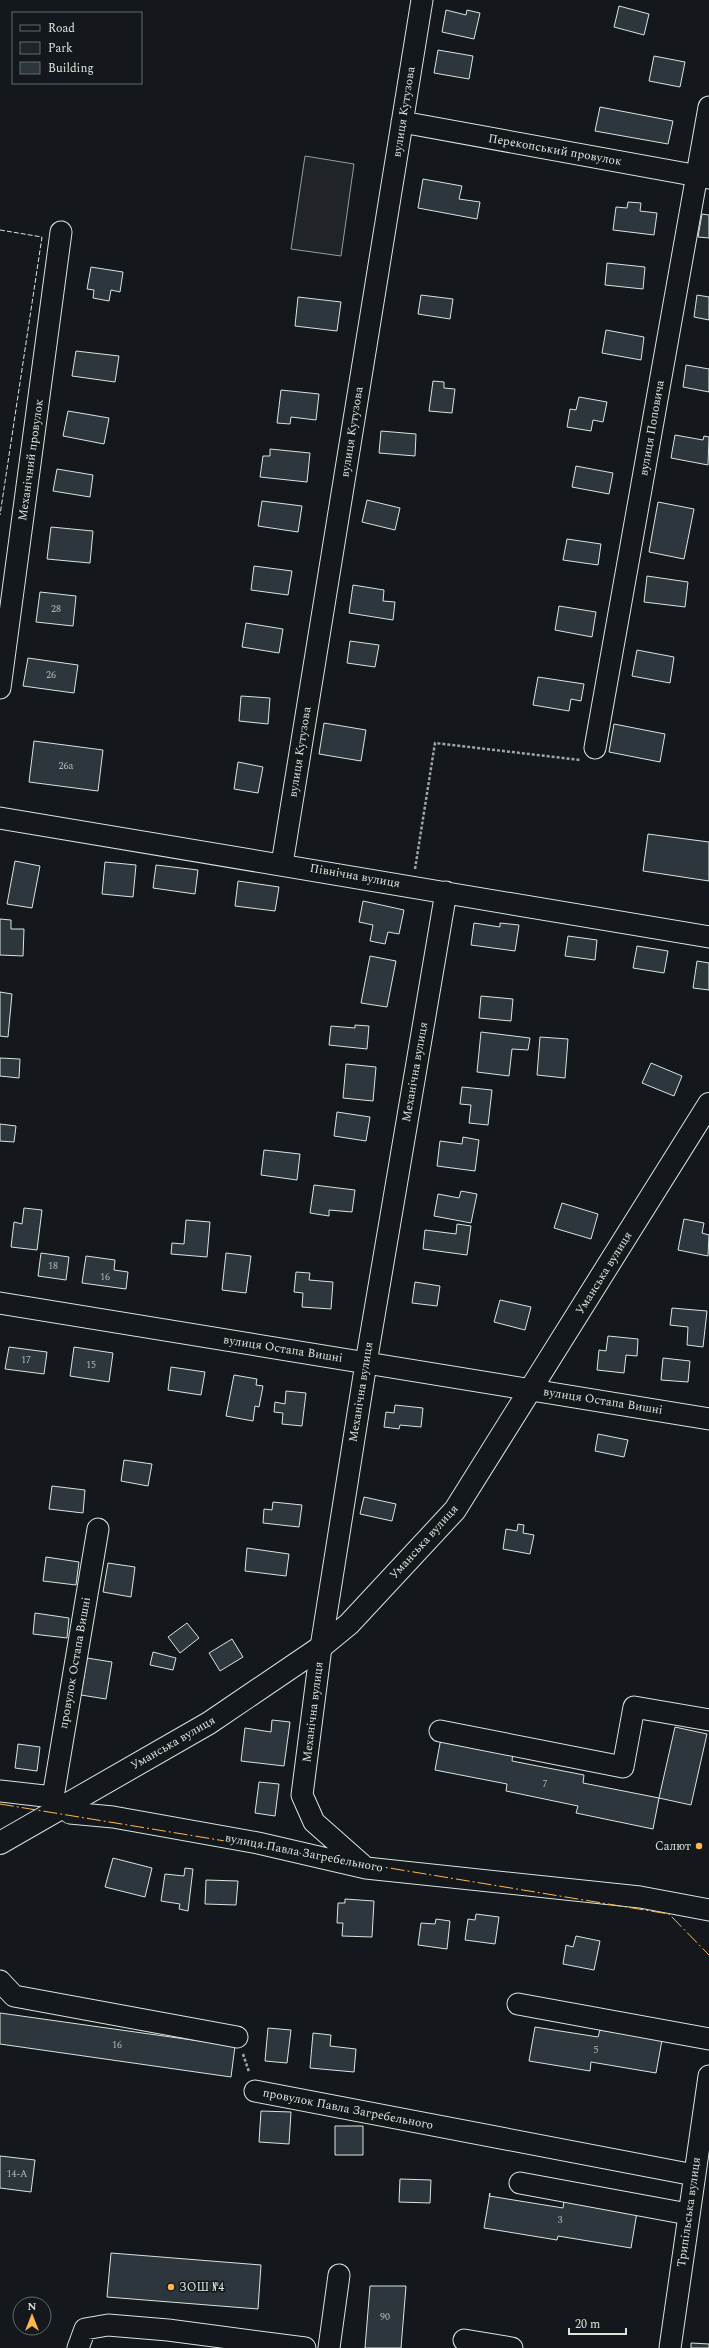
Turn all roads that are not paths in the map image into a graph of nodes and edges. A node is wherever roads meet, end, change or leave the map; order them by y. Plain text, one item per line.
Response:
1 (422, 0) edge
2 (709, 107) edge
3 (402, 122) junction
4 (703, 177) edge
5 (61, 232) dead end
6 (0, 688) edge
7 (594, 748) road end
8 (0, 818) edge
9 (282, 864) junction
10 (446, 892) junction
11 (709, 938) edge
12 (709, 1104) edge
13 (0, 1303) edge
14 (366, 1363) junction
15 (532, 1390) junction
16 (709, 1419) edge
17 (98, 1529) dead end
18 (321, 1647) junction
19 (709, 1720) edge
20 (440, 1731) dead end
21 (0, 1791) edge
22 (58, 1802) junction
23 (0, 1843) edge
24 (366, 1868) junction
25 (709, 1910) edge
26 (0, 1981) edge
27 (518, 2004) dead end
28 (237, 2036) road end
29 (709, 2039) edge
30 (709, 2076) edge
31 (255, 2091) road end
32 (694, 2176) junction
33 (520, 2183) dead end
34 (688, 2214) junction
35 (339, 2275) dead end
36 (464, 2340) dead end
37 (78, 2348) edge
38 (305, 2348) edge
39 (329, 2348) edge
40 (512, 2348) edge
41 (670, 2348) edge

1 - 3 street, вулиця Кутузова
2 - 4 street, вулиця Поповича
3 - 4 street, Перекопський провулок
3 - 9 street, вулиця Кутузова
4 - 7 street, вулиця Поповича
5 - 6 street, Механічний провулок
8 - 9 street, Північна вулиця
9 - 10 street, Північна вулиця
10 - 11 street, Північна вулиця
10 - 14 street, Механічна вулиця
12 - 15 main road, Уманська вулиця
13 - 14 street, вулиця Остапа Вишні
14 - 15 street, вулиця Остапа Вишні
14 - 18 street, Механічна вулиця
15 - 16 street, вулиця Остапа Вишні
15 - 18 main road, Уманська вулиця
17 - 22 street, провулок Остапа Вишні
18 - 22 main road, Уманська вулиця
18 - 24 street, Механічна вулиця
19 - 20 street
21 - 22 street, вулиця Павла Загребельного
22 - 23 main road, Уманська вулиця
22 - 24 street, вулиця Павла Загребельного
24 - 25 street, вулиця Павла Загребельного
26 - 28 street
27 - 29 street
30 - 32 street, Трипільська вулиця
31 - 32 street, провулок Павла Загребельного
32 - 34 street, Трипільська вулиця
33 - 34 street
34 - 41 street, Трипільська вулиця
35 - 39 street
36 - 40 street
37 - 38 street

